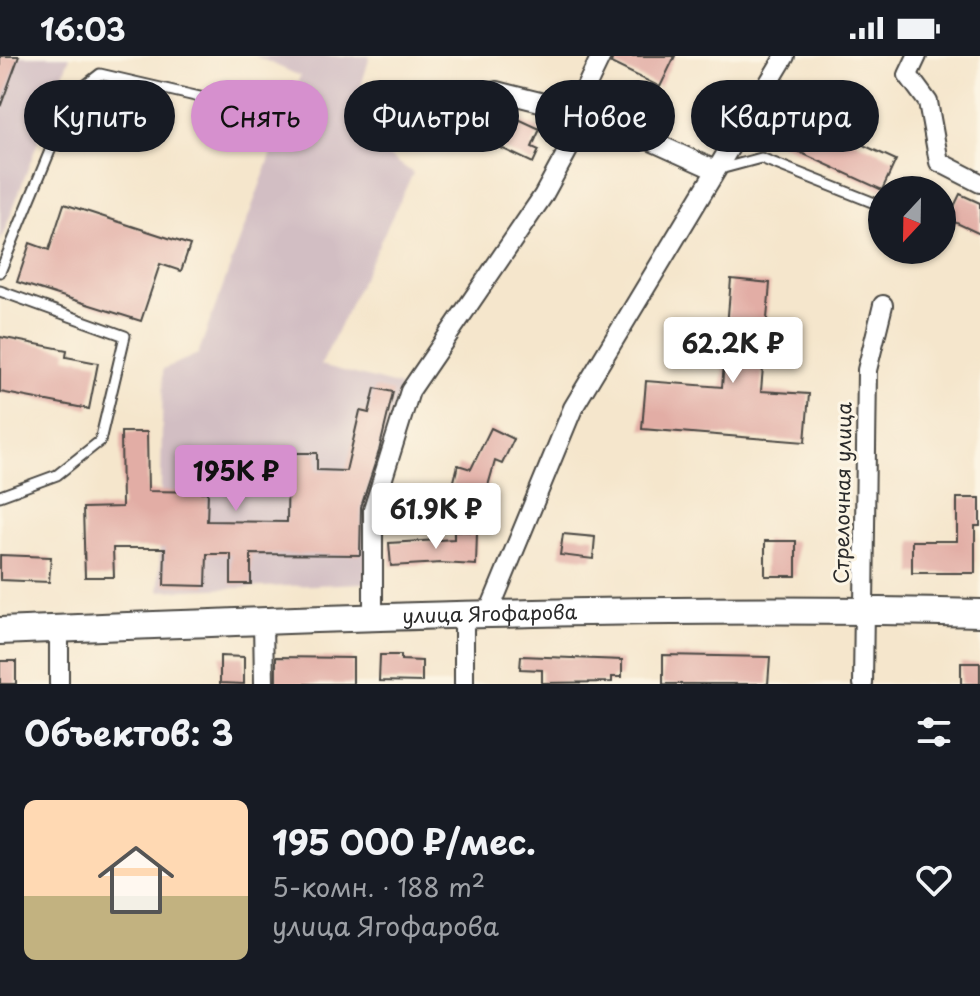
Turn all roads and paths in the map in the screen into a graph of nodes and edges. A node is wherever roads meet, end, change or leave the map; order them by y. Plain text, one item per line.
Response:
1 (601, 56) edge
2 (785, 56) edge
3 (917, 56) edge
4 (589, 80) edge
5 (191, 95) edge
6 (567, 152) edge
7 (675, 152) edge
8 (715, 170) junction
9 (980, 183) edge
10 (868, 200) edge
11 (0, 272) edge
12 (0, 291) edge
13 (883, 305) dead end
14 (0, 496) edge
15 (863, 610) junction
16 (980, 613) edge
17 (476, 614) junction
18 (373, 617) junction
19 (263, 621) junction
20 (59, 629) junction
21 (0, 631) edge
22 (59, 684) edge
23 (264, 684) edge
24 (464, 684) edge
25 (863, 684) edge

1 - 4 street
2 - 8 street
3 - 9 street
5 - 11 lane
6 - 18 street
7 - 8 street
8 - 10 lane
8 - 17 street
12 - 14 lane
13 - 15 street, Стрелочная улица
15 - 16 main road, улица Ягофарова
15 - 17 main road, улица Ягофарова
15 - 25 street, Стрелочная улица
17 - 18 main road, улица Ягофарова
17 - 24 street
18 - 19 main road, улица Ягофарова
19 - 20 main road, улица Ягофарова
19 - 23 street
20 - 21 main road, улица Ягофарова
20 - 22 street

